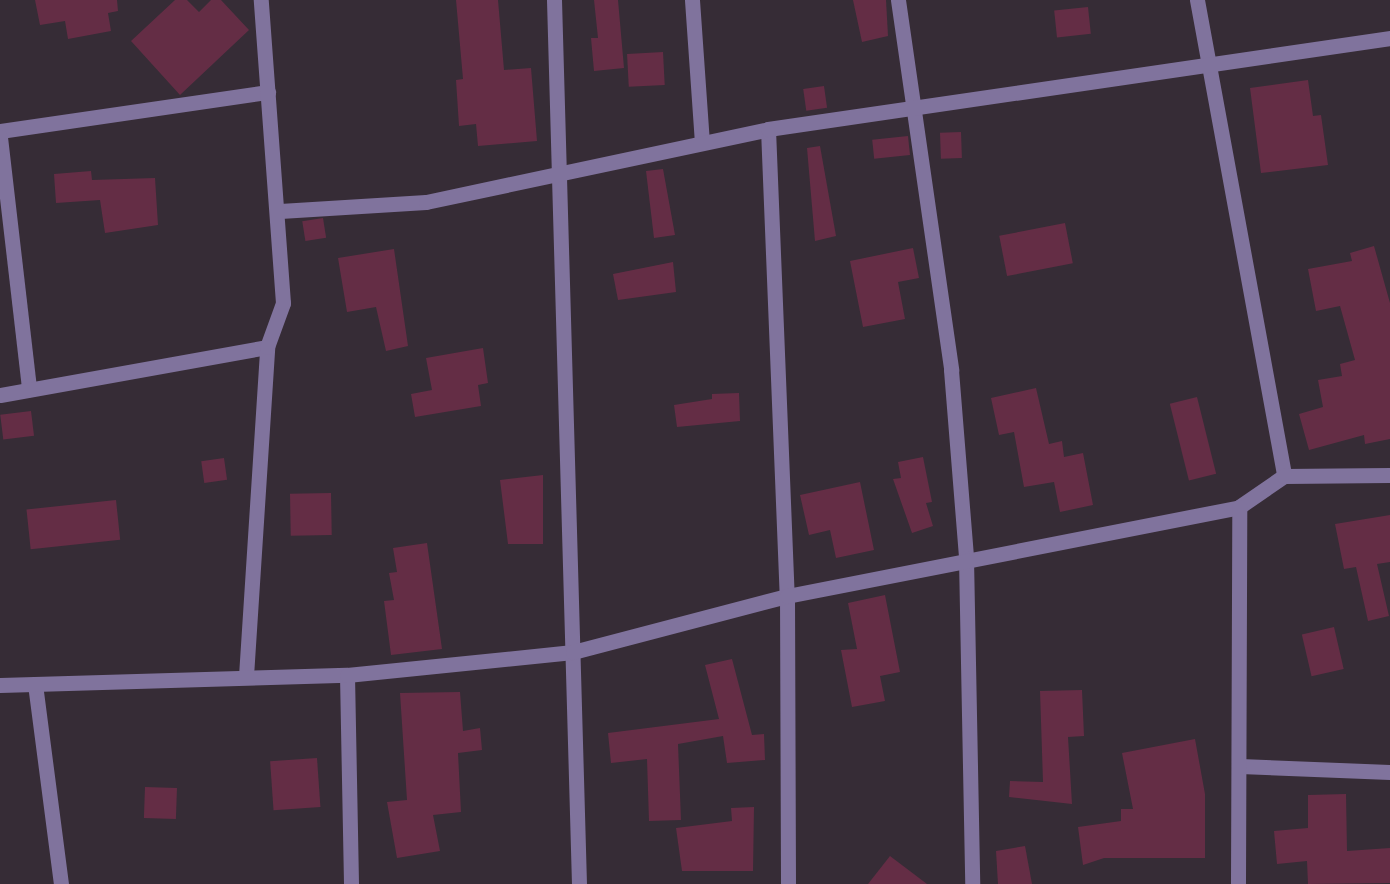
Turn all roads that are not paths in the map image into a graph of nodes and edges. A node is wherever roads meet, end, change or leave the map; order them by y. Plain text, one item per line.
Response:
1 (261, 0) edge
2 (554, 0) edge
3 (692, 0) edge
4 (898, 0) edge
5 (1197, 0) edge
6 (1390, 38) edge
7 (1210, 64) junction
8 (268, 92) junction
9 (914, 110) junction
10 (768, 129) junction
11 (0, 131) edge
12 (0, 137) edge
13 (702, 142) junction
14 (561, 172) junction
15 (280, 211) junction
16 (267, 347) junction
17 (29, 389) junction
18 (0, 394) edge
19 (1390, 475) edge
20 (1284, 476) junction
21 (1239, 507) junction
22 (966, 558) junction
23 (787, 596) junction
24 (573, 652) junction
25 (347, 675) junction
26 (246, 676) junction
27 (35, 684) junction
28 (0, 685) edge
29 (1239, 766) junction
30 (1390, 772) edge
31 (61, 884) edge
32 (351, 884) edge
33 (579, 884) edge
34 (788, 884) edge
35 (972, 884) edge
36 (1238, 884) edge

1 - 8 street
2 - 14 street
3 - 13 street
4 - 9 street
5 - 7 street
6 - 7 street
7 - 9 street
7 - 20 street
8 - 11 street
8 - 15 street
9 - 10 street
9 - 22 street
10 - 13 street
10 - 23 street
12 - 17 street
13 - 14 street
14 - 15 street
14 - 24 street
15 - 16 street
16 - 17 street
16 - 26 street
17 - 18 street
19 - 20 street
20 - 21 street
21 - 22 street
21 - 29 street
22 - 23 street
22 - 35 street
23 - 24 street
23 - 34 street
24 - 25 street
24 - 33 street
25 - 26 street
25 - 32 street
26 - 27 street
27 - 28 street
27 - 31 street
29 - 30 street
29 - 36 street

